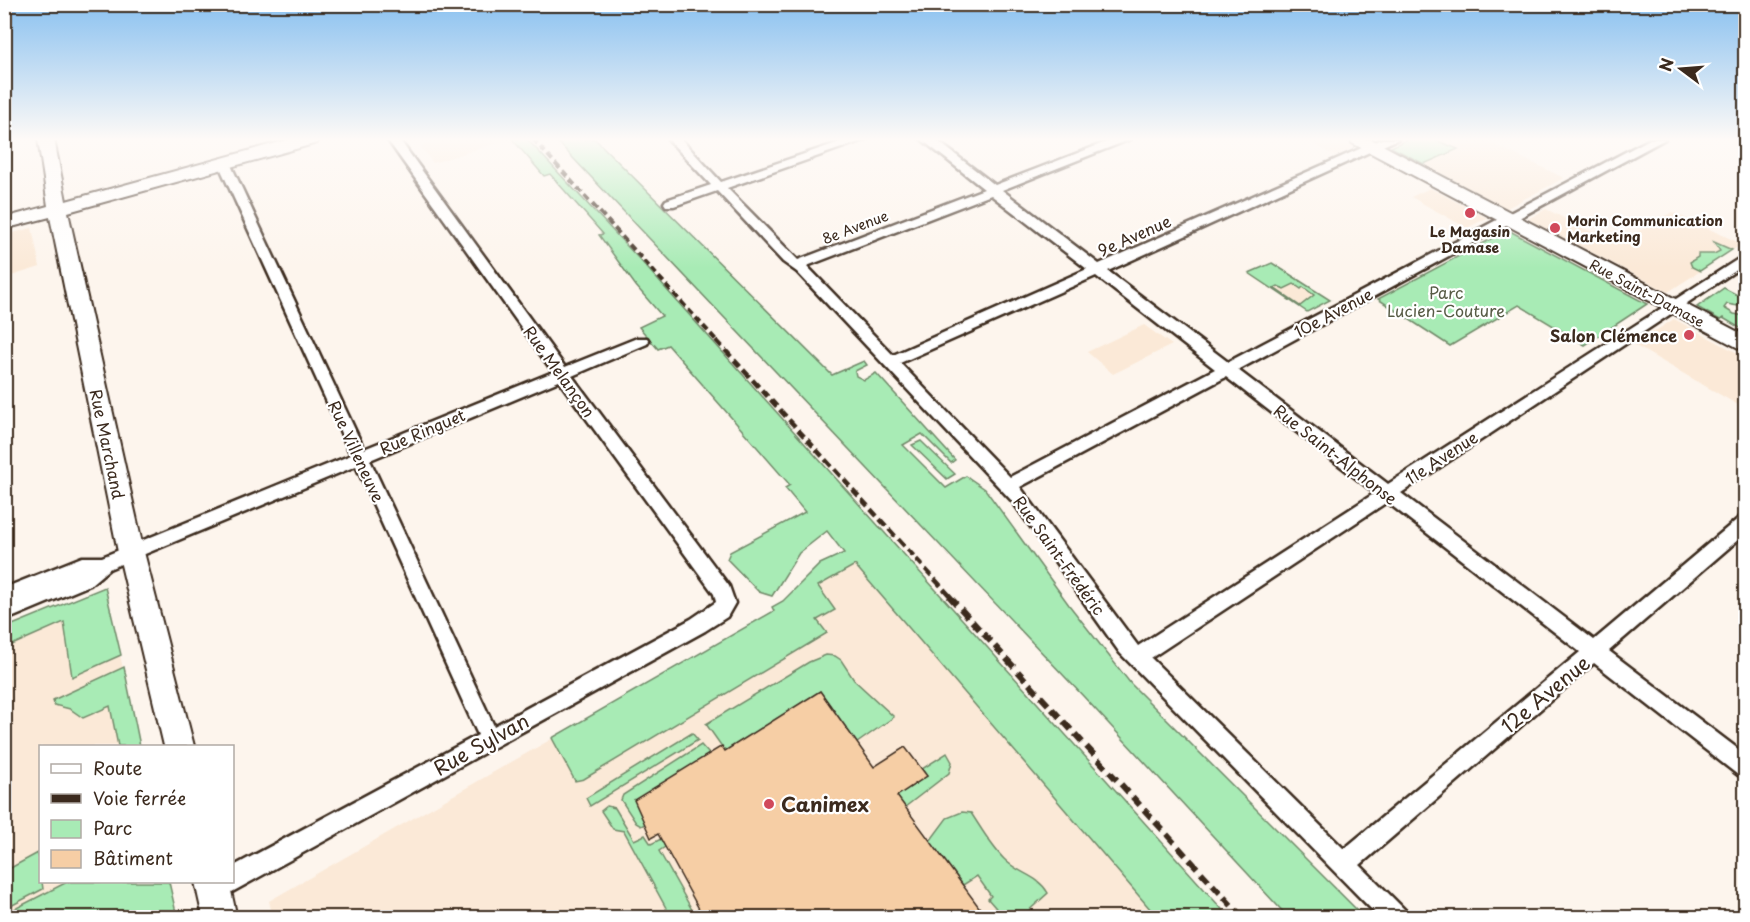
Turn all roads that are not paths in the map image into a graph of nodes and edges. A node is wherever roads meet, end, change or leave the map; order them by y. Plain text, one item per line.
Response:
1 (53, 182) edge
2 (156, 182) edge
3 (234, 182) edge
4 (424, 182) edge
5 (715, 182) edge
6 (735, 182) edge
7 (982, 182) edge
8 (1013, 182) edge
9 (1284, 182) edge
10 (1438, 182) edge
11 (1579, 182) edge
12 (720, 187) junction
13 (992, 190) junction
14 (670, 203) dead end
15 (58, 209) junction
16 (1508, 220) junction
17 (4, 224) edge
18 (1746, 258) edge
19 (797, 265) junction
20 (1098, 270) junction
21 (1672, 306) junction
22 (642, 341) dead end
23 (1746, 345) edge
24 (890, 362) junction
25 (1226, 370) junction
26 (561, 373) junction
27 (359, 457) junction
28 (1008, 486) junction
29 (1386, 493) junction
30 (1746, 522) edge
31 (132, 552) junction
32 (103, 564) junction
33 (4, 596) edge
34 (726, 603) joint
35 (4, 613) edge
36 (1595, 652) junction
37 (1137, 657) junction
38 (490, 739) junction
39 (179, 745) edge
40 (1746, 768) edge
41 (1343, 865) junction
42 (222, 890) edge
43 (1397, 918) edge

1 - 15 street, Rue Marchand
2 - 15 street
3 - 27 street, Rue Villeneuve
4 - 26 street, Rue Melançon
5 - 12 street, Rue Saint-Frédéric
6 - 12 street
7 - 13 street, Rue Saint-Alphonse
8 - 13 street, 8e Avenue
9 - 20 street, 9e Avenue
10 - 16 street, Rue Saint-Damase
11 - 16 street, 10e Avenue
12 - 14 street
12 - 19 street, Rue Saint-Frédéric
13 - 19 street, 8e Avenue
13 - 20 street, Rue Saint-Alphonse
15 - 17 street
15 - 31 street, Rue Marchand
16 - 21 street, Rue Saint-Damase
16 - 25 street, 10e Avenue
18 - 21 street, 11e Avenue
19 - 24 street, Rue Saint-Frédéric
20 - 24 street, 9e Avenue
20 - 25 street, Rue Saint-Alphonse
21 - 23 street, Rue Saint-Damase
21 - 29 street, 11e Avenue
22 - 26 street, Rue Ringuet
24 - 28 street, Rue Saint-Frédéric
25 - 28 street, 10e Avenue
25 - 29 street, Rue Saint-Alphonse
26 - 27 street, Rue Ringuet
26 - 34 street, Rue Melançon
27 - 31 street, Rue Ringuet
27 - 38 street, Rue Villeneuve
28 - 37 street, Rue Saint-Frédéric
29 - 36 street, Rue Saint-Alphonse
29 - 37 street, 11e Avenue
30 - 36 street, 12e Avenue
31 - 32 street, Rue Ringuet
31 - 39 street, Rue Marchand
32 - 33 street, Rue Ringuet
32 - 35 street, Rue Ringuet
34 - 38 street, Rue Sylvan
36 - 40 street, Rue Saint-Alphonse
36 - 41 street, 12e Avenue
37 - 41 street, Rue Saint-Frédéric
38 - 42 street, Rue Sylvan
41 - 43 street, Rue Saint-Frédéric

